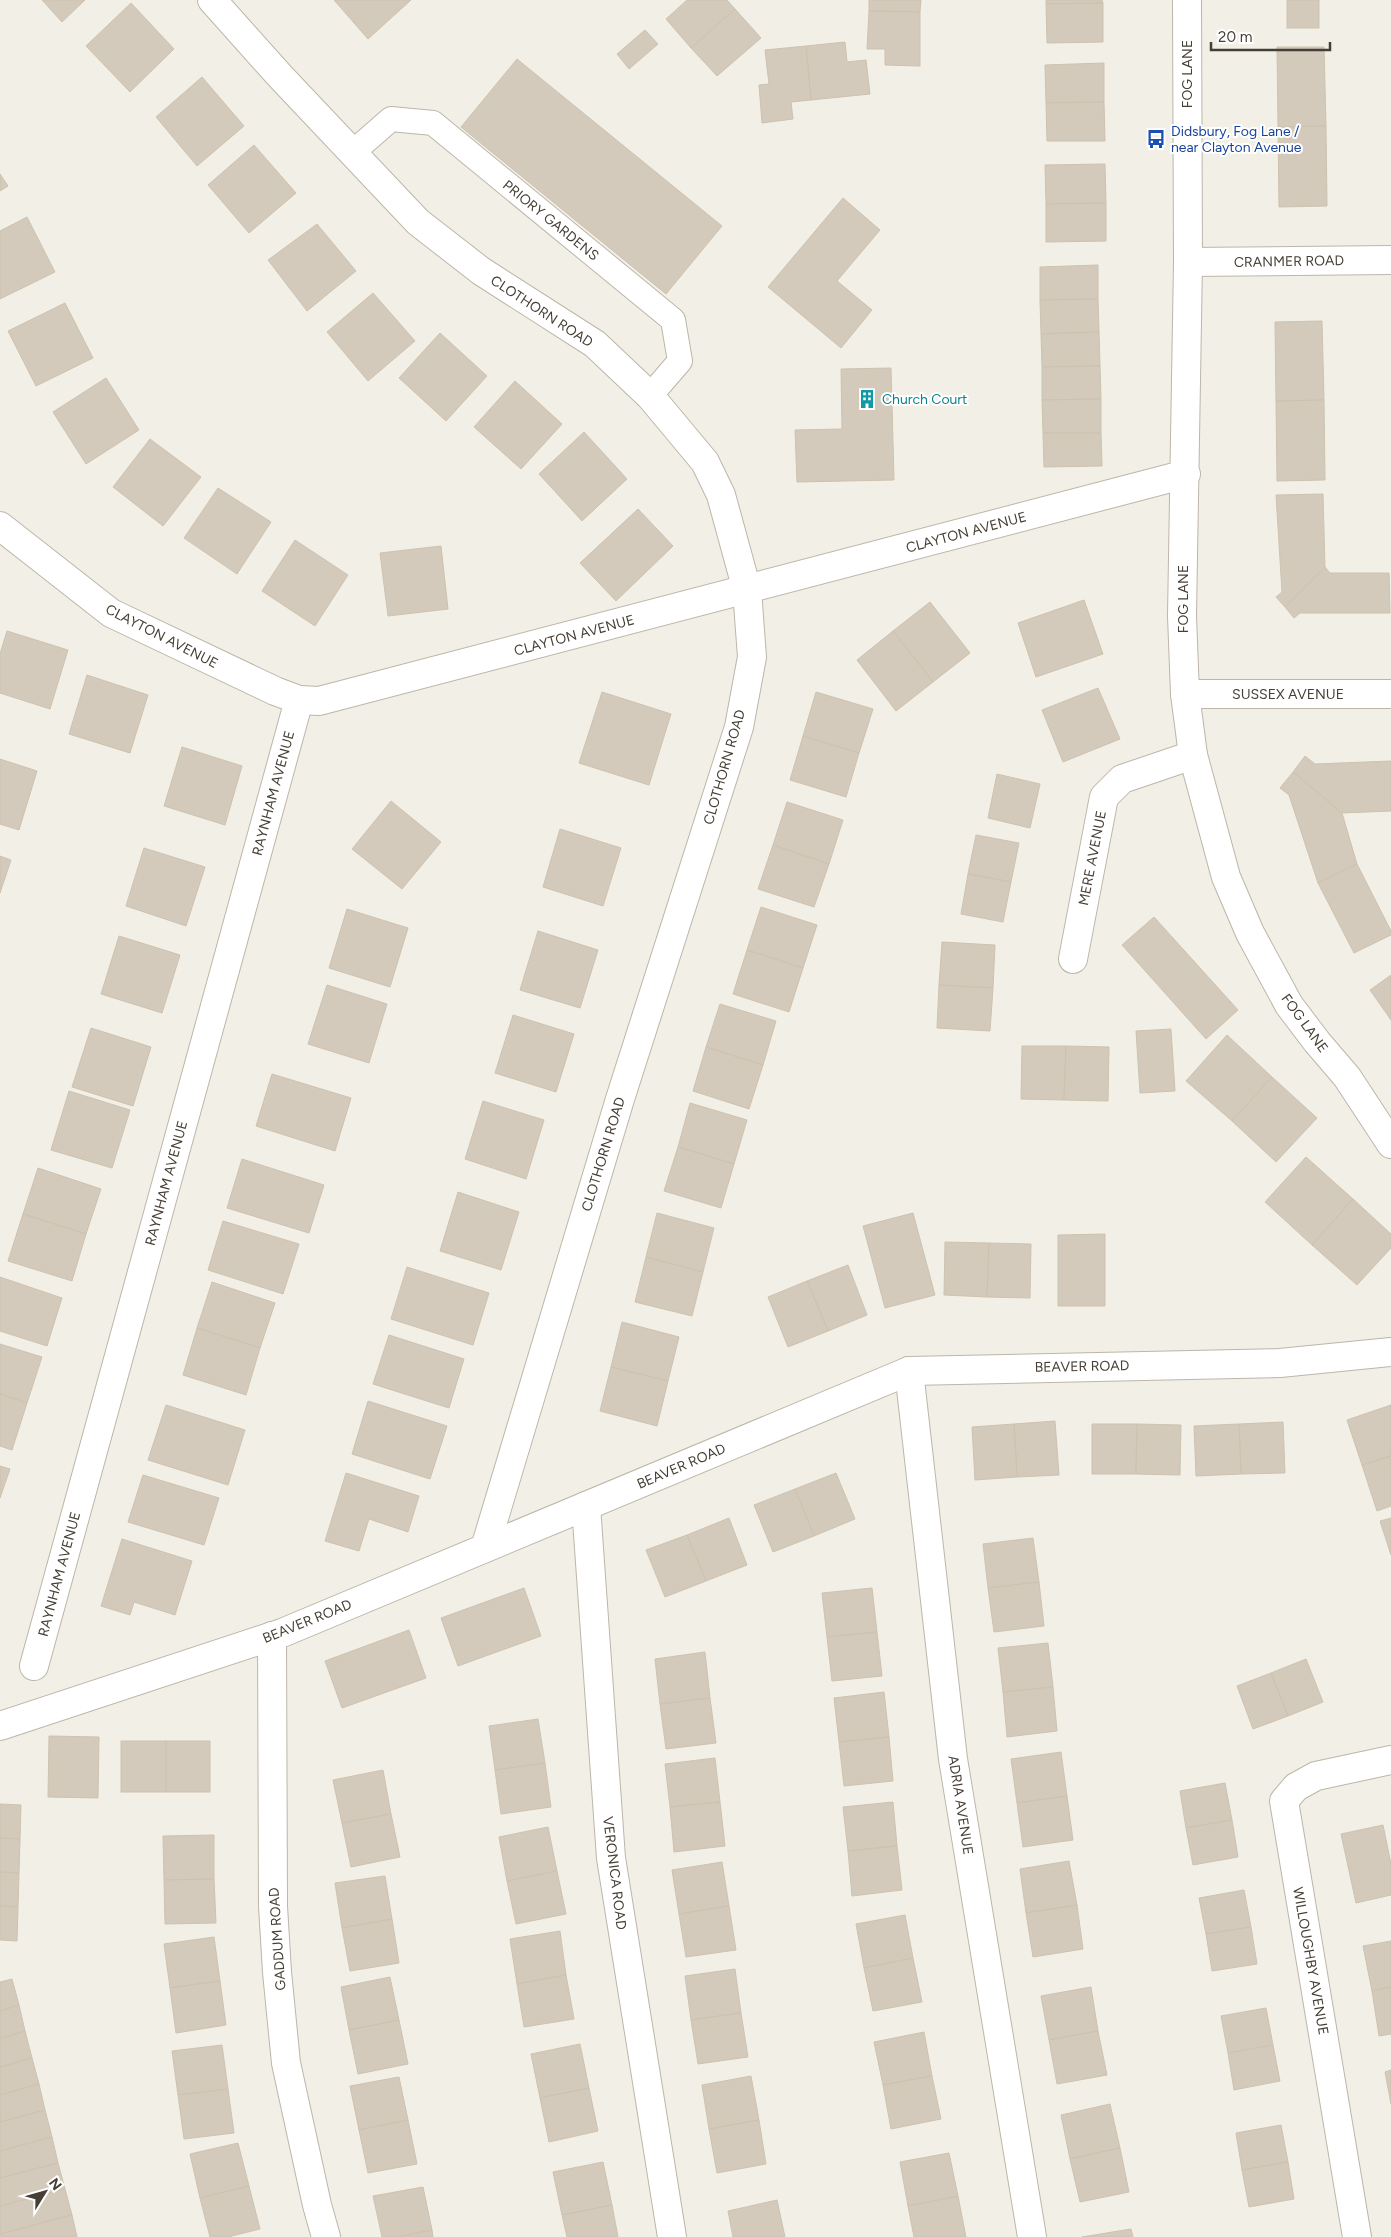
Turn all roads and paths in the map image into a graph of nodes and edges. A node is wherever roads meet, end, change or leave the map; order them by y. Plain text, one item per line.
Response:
1 (212, 0) edge
2 (1187, 0) edge
3 (352, 153) junction
4 (1391, 260) edge
5 (1188, 262) junction
6 (650, 396) junction
7 (1186, 474) junction
8 (0, 526) edge
9 (747, 590) junction
10 (1185, 694) junction
11 (1391, 694) edge
12 (299, 700) junction
13 (1193, 754) junction
14 (1072, 959) dead end
15 (1391, 1144) edge
16 (1391, 1352) edge
17 (909, 1371) junction
18 (586, 1506) junction
19 (485, 1548) junction
20 (272, 1636) junction
21 (34, 1666) dead end
22 (0, 1726) edge
23 (1391, 1760) edge
24 (326, 2237) edge
25 (672, 2237) edge
26 (1032, 2237) edge
27 (1357, 2237) edge

1 - 3 street, CLOTHORN ROAD
2 - 5 street, FOG LANE
3 - 6 street, CLOTHORN ROAD
3 - 6 lane, PRIORY GARDENS
4 - 5 street, CRANMER ROAD
5 - 7 street, FOG LANE
6 - 9 street, CLOTHORN ROAD
7 - 9 street, CLAYTON AVENUE
7 - 10 street, FOG LANE
8 - 12 street, CLAYTON AVENUE
9 - 12 street, CLAYTON AVENUE
9 - 19 street, CLOTHORN ROAD
10 - 11 street, SUSSEX AVENUE
10 - 13 street, FOG LANE
12 - 21 street, RAYNHAM AVENUE
13 - 14 street, MERE AVENUE
13 - 15 street, FOG LANE
16 - 17 street, BEAVER ROAD
17 - 18 street, BEAVER ROAD
17 - 26 street, ADRIA AVENUE
18 - 19 street, BEAVER ROAD
18 - 25 street, VERONICA ROAD
19 - 20 street, BEAVER ROAD
20 - 22 street, BEAVER ROAD
20 - 24 street, GADDUM ROAD
23 - 27 street, WILLOUGHBY AVENUE

